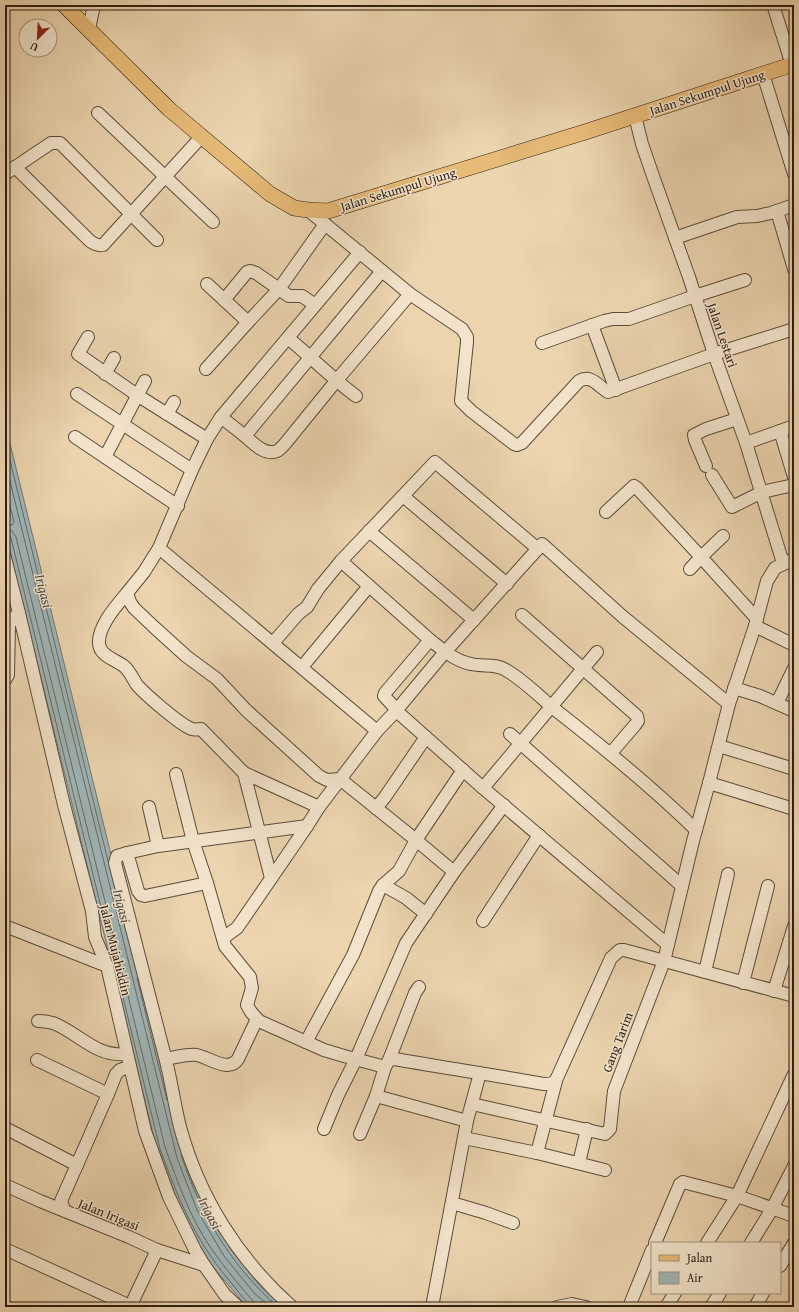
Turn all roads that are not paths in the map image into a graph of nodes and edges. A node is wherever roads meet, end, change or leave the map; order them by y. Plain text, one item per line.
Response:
1 (64, 5) edge
2 (94, 5) edge
3 (773, 5) edge
4 (89, 29) junction
5 (793, 65) edge
6 (763, 74) junction
7 (98, 114) dead end
8 (635, 116) junction
9 (202, 136) junction
10 (10, 171) edge
11 (794, 174) edge
12 (165, 178) junction
13 (794, 205) edge
14 (308, 210) junction
15 (777, 211) junction
16 (130, 214) junction
17 (213, 222) dead end
18 (325, 224) junction
19 (675, 238) junction
20 (157, 240) dead end
21 (360, 252) junction
22 (794, 269) edge
23 (382, 271) junction
24 (745, 280) dead end
25 (207, 284) dead end
26 (279, 289) junction
27 (410, 294) junction
28 (694, 296) junction
29 (224, 300) junction
30 (315, 305) junction
31 (248, 322) junction
32 (592, 325) junction
33 (794, 328) edge
34 (88, 337) dead end
35 (288, 338) junction
36 (542, 343) dead end
37 (714, 354) junction
38 (310, 357) junction
39 (114, 358) dead end
40 (206, 369) dead end
41 (105, 374) junction
42 (145, 381) dead end
43 (336, 381) junction
44 (616, 390) junction
45 (77, 394) dead end
46 (137, 395) junction
47 (356, 396) dead end
48 (174, 402) dead end
49 (166, 414) junction
50 (221, 417) junction
51 (736, 419) junction
52 (122, 424) junction
53 (794, 426) edge
54 (780, 431) junction
55 (245, 436) junction
56 (75, 437) dead end
57 (208, 439) junction
58 (746, 443) junction
59 (105, 457) junction
60 (192, 470) junction
61 (794, 477) edge
62 (794, 485) edge
63 (762, 492) junction
64 (403, 496) junction
65 (178, 506) junction
66 (606, 512) dead end
67 (369, 531) junction
68 (723, 536) dead end
69 (159, 548) junction
70 (538, 549) junction
71 (701, 557) junction
72 (5, 558) edge
73 (341, 561) junction
74 (789, 561) edge
75 (690, 569) dead end
76 (507, 584) junction
77 (369, 586) junction
78 (127, 593) junction
79 (19, 614) junction
80 (522, 615) dead end
81 (474, 620) junction
82 (756, 623) junction
83 (430, 640) junction
84 (273, 643) junction
85 (794, 645) edge
86 (445, 652) junction
87 (597, 652) dead end
88 (302, 667) junction
89 (583, 668) junction
90 (794, 668) edge
91 (5, 680) edge
92 (734, 688) junction
93 (777, 703) junction
94 (729, 704) junction
95 (551, 706) junction
96 (794, 710) edge
97 (396, 711) junction
98 (377, 731) junction
99 (510, 734) dead end
100 (426, 737) junction
101 (521, 744) junction
102 (719, 746) junction
103 (610, 753) junction
104 (794, 769) edge
105 (463, 770) junction
106 (244, 773) junction
107 (176, 774) dead end
108 (340, 779) junction
109 (709, 783) junction
110 (483, 788) junction
111 (504, 805) junction
112 (149, 807) dead end
113 (319, 807) junction
114 (376, 808) junction
115 (794, 809) edge
116 (307, 826) junction
117 (696, 830) junction
118 (259, 832) junction
119 (539, 835) junction
120 (416, 840) junction
121 (193, 841) junction
122 (158, 846) junction
123 (127, 853) junction
124 (454, 872) junction
125 (728, 874) dead end
126 (271, 878) junction
127 (207, 883) junction
128 (383, 886) junction
129 (682, 886) junction
130 (768, 886) dead end
131 (426, 914) junction
132 (483, 921) dead end
133 (5, 926) edge
134 (794, 926) edge
135 (222, 938) junction
136 (668, 945) junction
137 (791, 947) edge
138 (664, 961) junction
139 (107, 966) junction
140 (705, 972) junction
141 (743, 983) junction
142 (419, 987) dead end
143 (774, 991) junction
144 (794, 996) edge
145 (257, 1019) junction
146 (38, 1021) dead end
147 (306, 1042) junction
148 (126, 1054) junction
149 (166, 1059) junction
150 (356, 1059) junction
151 (37, 1060) dead end
152 (387, 1064) junction
153 (129, 1067) junction
154 (480, 1073) junction
155 (794, 1074) edge
156 (556, 1081) junction
157 (108, 1094) junction
158 (376, 1096) junction
159 (472, 1104) junction
160 (467, 1121) junction
161 (546, 1121) junction
162 (5, 1128) edge
163 (324, 1129) dead end
164 (587, 1130) junction
165 (360, 1134) dead end
166 (464, 1138) junction
167 (537, 1153) junction
168 (579, 1163) junction
169 (77, 1165) junction
170 (794, 1166) edge
171 (605, 1170) dead end
172 (5, 1185) edge
173 (737, 1196) junction
174 (452, 1203) junction
175 (772, 1209) junction
176 (64, 1210) junction
177 (794, 1216) edge
178 (513, 1223) dead end
179 (655, 1242) edge
180 (708, 1242) edge
181 (752, 1242) edge
182 (794, 1243) edge
183 (5, 1249) edge
184 (157, 1250) junction
185 (651, 1252) edge
186 (781, 1264) edge
187 (204, 1265) junction
188 (674, 1294) edge
189 (719, 1294) edge
190 (762, 1294) edge
191 (130, 1306) edge
192 (238, 1307) edge
193 (292, 1307) edge
194 (432, 1307) edge
195 (557, 1307) edge
196 (586, 1307) edge
197 (629, 1307) edge
198 (666, 1307) edge
199 (711, 1307) edge
200 (755, 1307) edge

1 - 4 main road, Jalan Sekumpul Ujung
2 - 4 street
3 - 5 street
4 - 9 main road, Jalan Sekumpul Ujung
5 - 6 main road, Jalan Sekumpul Ujung
6 - 8 main road, Jalan Sekumpul Ujung
6 - 11 street
7 - 12 street
8 - 14 main road, Jalan Sekumpul Ujung
8 - 19 street, Jalan Lestari
9 - 12 street
9 - 14 main road, Jalan Sekumpul Ujung
10 - 16 street
10 - 16 street
12 - 16 street
12 - 17 street
13 - 15 street
14 - 18 street
15 - 19 street
15 - 22 street
16 - 20 street
18 - 21 street
18 - 26 street
19 - 28 street, Jalan Lestari
21 - 23 street
21 - 30 street
23 - 27 street
23 - 38 street
24 - 28 street
25 - 29 street
26 - 29 street
26 - 30 street
26 - 31 street
27 - 43 street
27 - 44 street
28 - 32 street
28 - 37 street, Jalan Lestari
29 - 31 street
30 - 35 street
31 - 40 street
32 - 36 street
32 - 44 street
33 - 37 street
34 - 41 street
35 - 38 street
35 - 50 street
37 - 44 street
37 - 51 street, Jalan Lestari
38 - 43 street
38 - 55 street
39 - 41 street
41 - 46 street
42 - 46 street
43 - 47 street
43 - 55 street
45 - 52 street
46 - 49 street
46 - 52 street
48 - 49 street
49 - 57 street
50 - 55 street
50 - 57 street
51 - 58 street, Jalan Lestari
51 - 63 street
52 - 59 street
52 - 60 street
53 - 54 street
54 - 58 street
54 - 61 street
56 - 59 street
57 - 60 street
58 - 63 street, Jalan Lestari
59 - 65 street
60 - 65 street
62 - 63 street
63 - 74 street, Jalan Lestari
64 - 67 street
64 - 70 street
64 - 76 street
65 - 69 street
66 - 71 street
67 - 73 street
67 - 81 street
68 - 71 street
69 - 78 street
69 - 84 street
70 - 76 street
70 - 94 street
71 - 75 street
71 - 82 street
72 - 79 street, Jalan Mujahiddin
73 - 77 street
73 - 84 street
74 - 82 street, Gang Tarim
76 - 81 street
77 - 83 street
77 - 88 street
78 - 106 street
78 - 108 street
79 - 91 street
79 - 139 street, Jalan Mujahiddin
80 - 89 street
81 - 86 street
82 - 85 street
82 - 92 street, Gang Tarim
83 - 86 street
83 - 97 street
84 - 88 street
86 - 95 street
86 - 97 street
87 - 89 street
88 - 98 street
89 - 95 street
89 - 103 street
90 - 93 street
92 - 93 street
92 - 94 street, Gang Tarim
93 - 96 street
94 - 102 street, Gang Tarim
95 - 101 street
95 - 103 street
97 - 98 street
97 - 100 street
98 - 108 street
99 - 101 street
100 - 105 street
100 - 114 street
101 - 110 street
101 - 129 street
102 - 104 street
102 - 109 street, Gang Tarim
103 - 117 street
105 - 110 street
105 - 120 street
106 - 113 street
106 - 118 street
107 - 121 street
108 - 113 street
108 - 114 street
109 - 115 street
109 - 117 street, Gang Tarim
110 - 111 street
111 - 119 street
111 - 124 street
112 - 122 street
113 - 116 street
114 - 120 street
116 - 118 street
116 - 126 street
117 - 129 street, Gang Tarim
118 - 121 street
118 - 126 street
119 - 132 street
119 - 136 street
120 - 124 street
120 - 128 street
121 - 122 street
121 - 127 street
122 - 123 street
123 - 127 street
123 - 149 street
124 - 131 street
125 - 140 street
126 - 135 street
127 - 135 street
128 - 131 street
128 - 147 street
129 - 136 street, Gang Tarim
130 - 141 street
131 - 150 street
133 - 139 street
134 - 137 street
135 - 145 street
136 - 138 street, Gang Tarim
137 - 143 street
138 - 140 street
138 - 156 street
138 - 164 street, Gang Tarim
139 - 148 street, Jalan Mujahiddin
140 - 141 street
141 - 143 street
142 - 152 street
143 - 144 street
145 - 147 street
145 - 149 street
146 - 148 street
147 - 150 street
148 - 153 street, Jalan Mujahiddin
149 - 193 street
150 - 152 street
150 - 163 street
151 - 157 street
152 - 154 street
152 - 158 street
153 - 157 street
153 - 187 street, Jalan Mujahiddin
154 - 156 street
154 - 159 street
155 - 173 street
156 - 161 street
157 - 169 street
158 - 160 street
158 - 165 street
159 - 160 street
159 - 161 street
160 - 166 street
161 - 164 street
161 - 167 street
162 - 169 street
164 - 168 street
166 - 167 street
166 - 174 street
167 - 168 street
168 - 171 street
169 - 176 street
170 - 175 street
172 - 176 street, Jalan Irigasi
173 - 175 street
173 - 179 street
173 - 180 street
174 - 178 street
174 - 194 street
175 - 177 street
175 - 181 street
176 - 184 street, Jalan Irigasi
182 - 186 street
183 - 191 street
184 - 187 street, Jalan Irigasi
184 - 191 street
185 - 197 street
187 - 192 street, Jalan Mujahiddin
188 - 198 street
189 - 199 street
190 - 200 street
195 - 196 street

